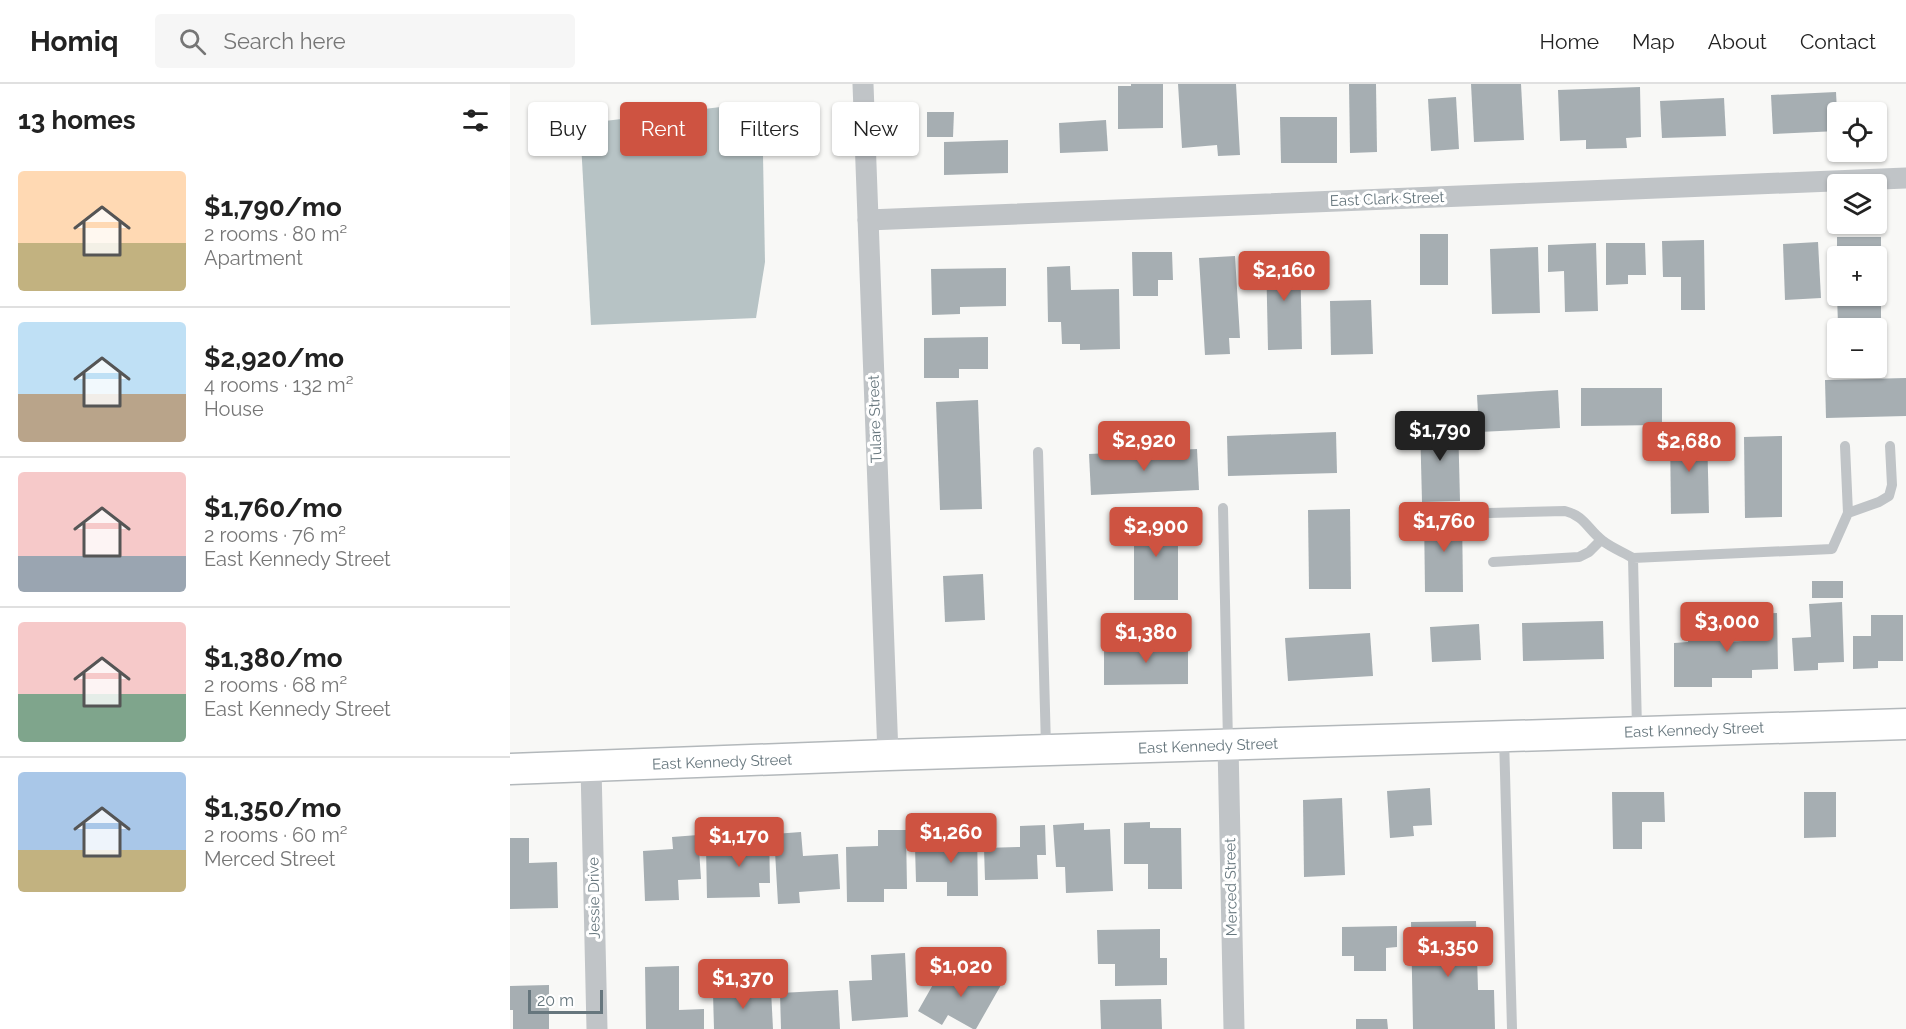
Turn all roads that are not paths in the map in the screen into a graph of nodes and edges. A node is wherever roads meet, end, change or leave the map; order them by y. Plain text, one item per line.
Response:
1 (863, 84) edge
2 (1906, 178) edge
3 (868, 220) junction
4 (1845, 446) dead end
5 (1890, 447) dead end
6 (1038, 452) dead end
7 (1223, 508) dead end
8 (1489, 513) dead end
9 (1848, 513) junction
10 (1602, 540) junction
11 (1633, 558) junction
12 (1493, 562) dead end
13 (1906, 723) edge
14 (1637, 732) junction
15 (1504, 736) junction
16 (1228, 745) junction
17 (1046, 750) junction
18 (888, 755) junction
19 (591, 767) junction
20 (510, 769) edge
21 (597, 1029) edge
22 (1234, 1029) edge
23 (1512, 1029) edge

1 - 3 street, Tulare Street
2 - 3 street, East Clark Street
3 - 18 street, Tulare Street
4 - 9 lane
5 - 9 lane
6 - 17 lane
7 - 16 lane
8 - 10 lane
9 - 11 lane
10 - 11 lane
10 - 12 lane
11 - 14 lane
13 - 14 street, East Kennedy Street
14 - 15 street, East Kennedy Street
15 - 16 street, East Kennedy Street
15 - 23 lane
16 - 17 street, East Kennedy Street
16 - 22 street, Merced Street
17 - 18 street, East Kennedy Street
18 - 19 street, East Kennedy Street
19 - 20 street, East Kennedy Street
19 - 21 street, Jessie Drive

